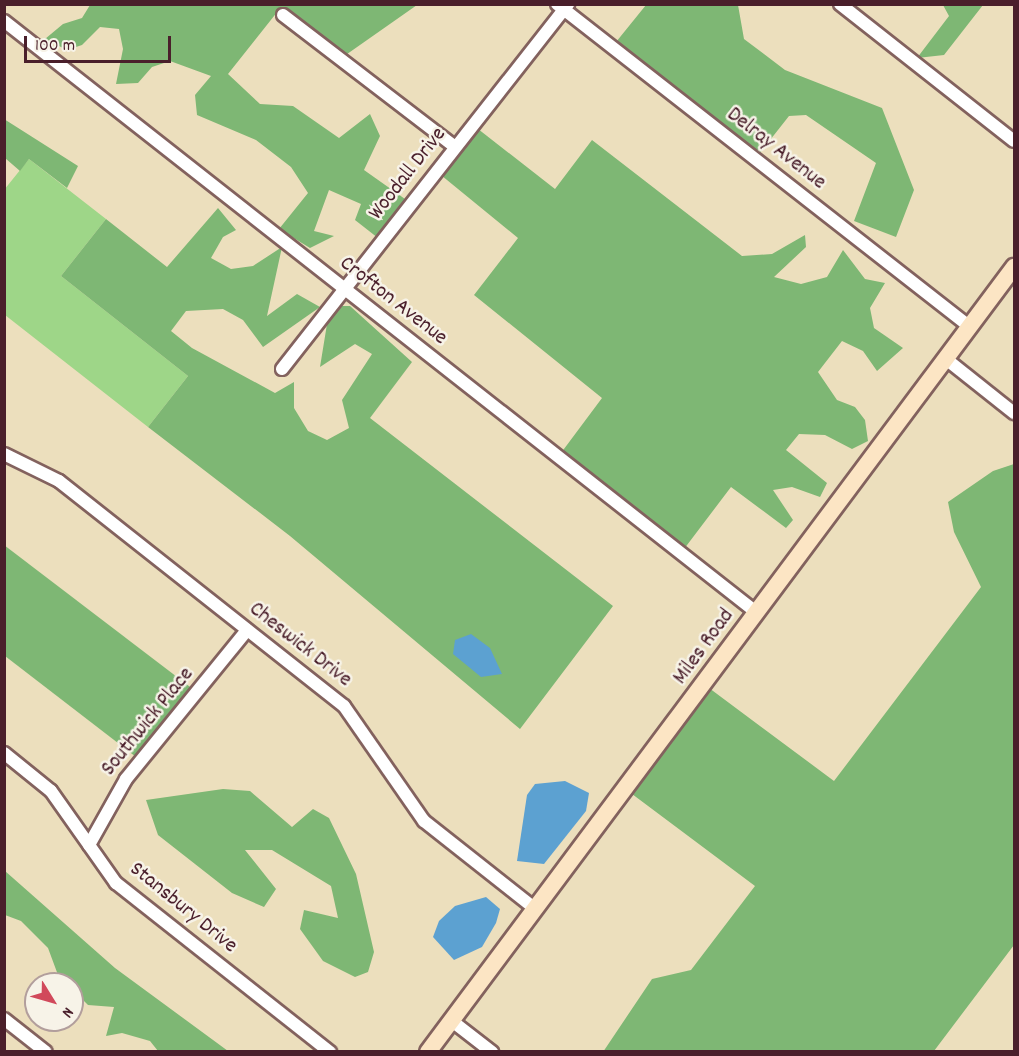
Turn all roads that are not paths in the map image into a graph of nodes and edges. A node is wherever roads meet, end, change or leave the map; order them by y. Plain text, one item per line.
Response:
1 (840, 4) edge
2 (563, 6) edge
3 (283, 15) dead end
4 (4, 21) edge
5 (1014, 141) edge
6 (455, 147) junction
7 (1014, 267) edge
8 (344, 290) junction
9 (970, 327) junction
10 (946, 359) junction
11 (282, 369) dead end
12 (1014, 412) edge
13 (4, 454) edge
14 (757, 613) junction
15 (247, 630) junction
16 (4, 753) edge
17 (88, 845) junction
18 (534, 908) junction
19 (4, 1018) edge
20 (452, 1021) junction
21 (46, 1052) edge
22 (330, 1052) edge
23 (428, 1052) edge
24 (492, 1052) edge

1 - 5 street
2 - 6 street, Woodall Drive
2 - 9 street, Delray Avenue
3 - 6 street
4 - 8 street, Crofton Avenue
6 - 8 street, Woodall Drive
7 - 9 main road, Miles Road
8 - 11 street, Woodall Drive
8 - 14 street, Crofton Avenue
9 - 10 main road, Miles Road
10 - 12 street
10 - 14 main road, Miles Road
13 - 15 street, Cheswick Drive
14 - 18 main road, Miles Road
15 - 17 street, Southwick Place
15 - 18 street, Cheswick Drive
16 - 17 street, Stansbury Drive
17 - 22 street, Stansbury Drive
18 - 20 main road, Miles Road
19 - 21 street
20 - 23 main road, Miles Road
20 - 24 street

